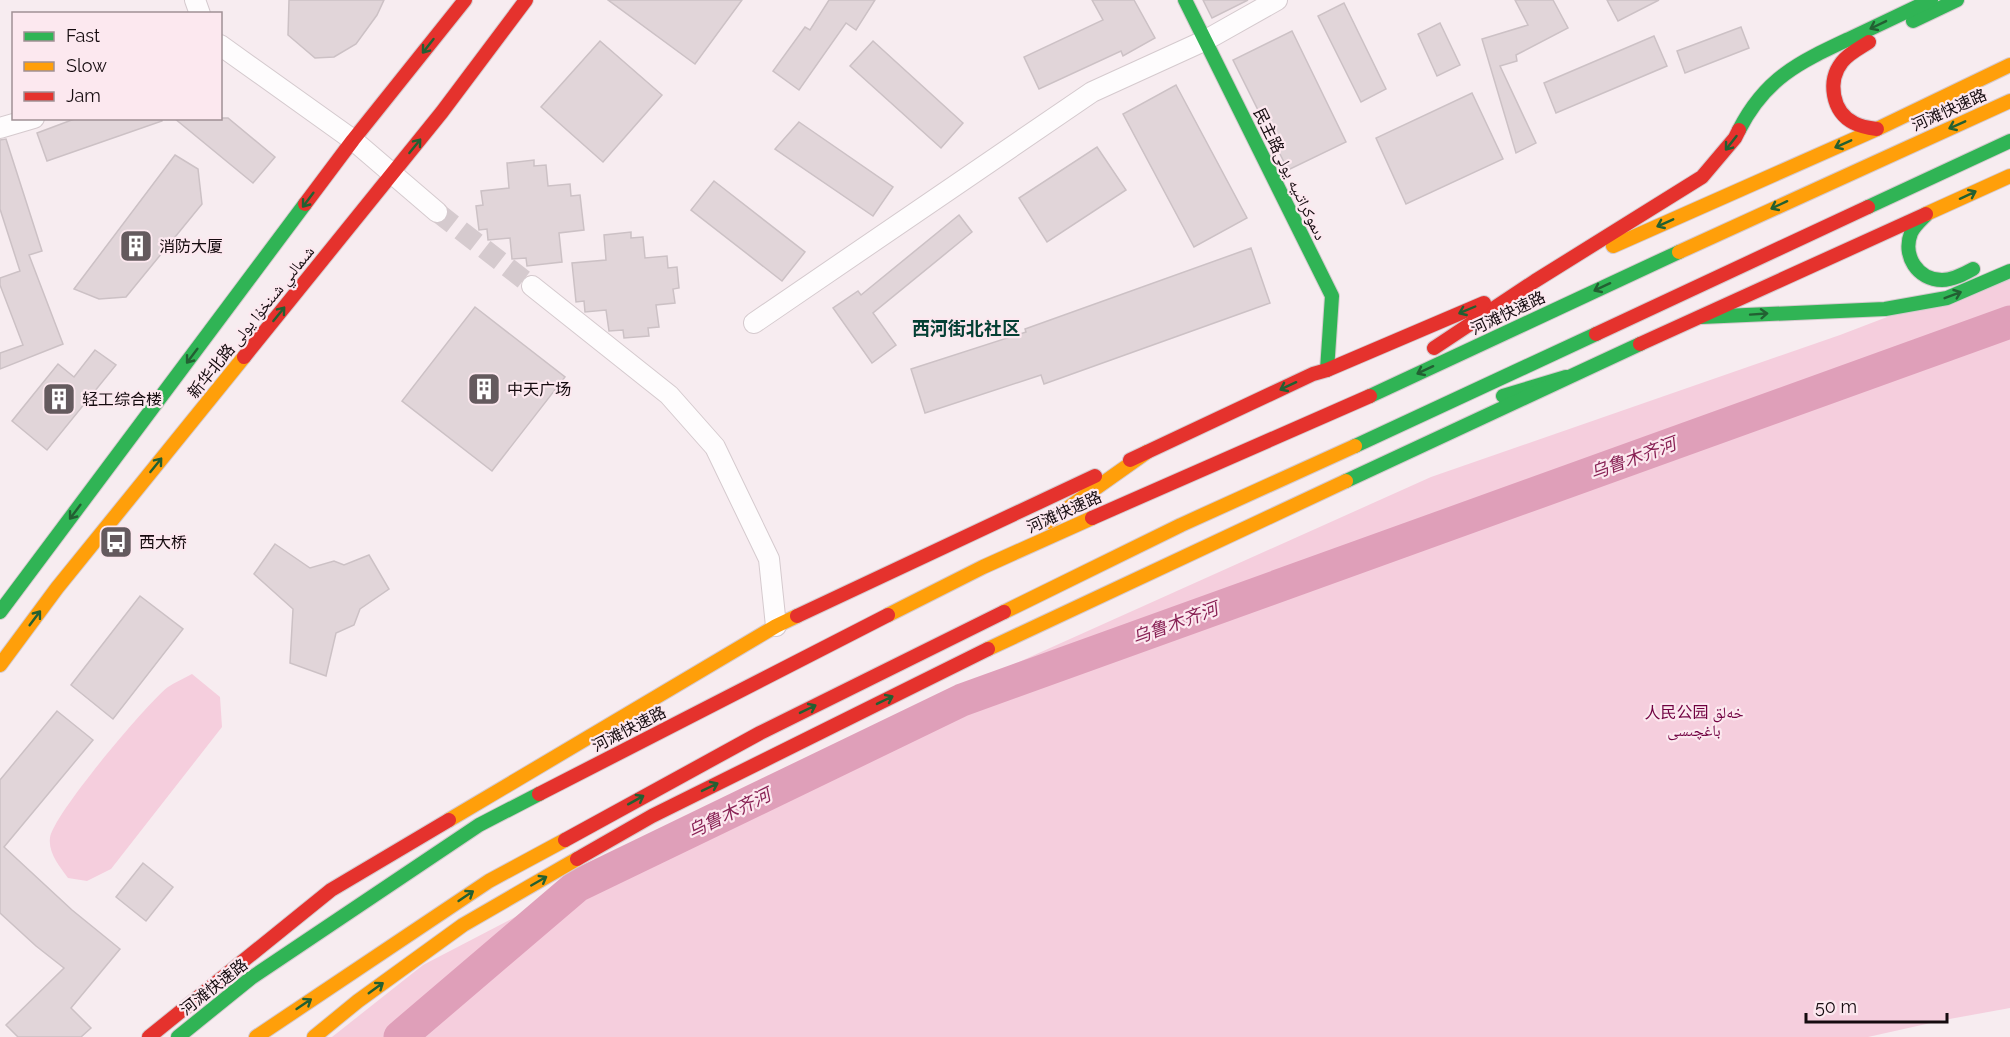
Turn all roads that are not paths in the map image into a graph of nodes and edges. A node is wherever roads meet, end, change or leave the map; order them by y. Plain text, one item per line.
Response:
1 (465, 0) edge
2 (526, 0) edge
3 (1185, 0) edge
4 (1277, 0) edge
5 (1931, 0) edge
6 (1957, 0) edge
7 (1206, 40) junction
8 (222, 46) edge
9 (2010, 65) edge
10 (2010, 101) edge
11 (27, 120) edge
12 (0, 128) edge
13 (1877, 129) junction
14 (352, 141) junction
15 (2010, 141) edge
16 (393, 173) junction
17 (2010, 176) edge
18 (437, 212) tunnel mouth
19 (1926, 215) junction
20 (1981, 266) dead end
21 (2010, 270) edge
22 (1535, 281) junction
23 (532, 286) tunnel mouth
24 (1701, 317) junction
25 (754, 323) dead end
26 (1327, 370) junction
27 (1566, 377) junction
28 (1342, 409) junction
29 (1384, 434) junction
30 (1147, 452) junction
31 (984, 567) junction
32 (0, 612) edge
33 (776, 626) junction
34 (0, 665) edge
35 (611, 757) junction
36 (465, 811) junction
37 (148, 1037) edge
38 (178, 1037) edge
39 (256, 1037) edge
40 (314, 1037) edge

1 -> 14 main road, 新华北路 شىمالىي شىنخۇا يولى
16 -> 2 main road, 新华北路 شىمالىي شىنخۇا يولى
3 - 7 main road, 民主路دىموكراتىيە يولى
4 - 7 street
5 -> 22 main road
6 - 13 main road
7 - 25 street
7 - 26 main road, 民主路دىموكراتىيە يولى
8 - 14 street
9 - 13 main road
10 -> 28 main road, 河滩快速路
11 - 12 street
13 -> 22 main road
14 - 16 street
14 -> 32 main road, 新华北路 شىمالىي شىنخۇا يولى
15 - 29 main road
16 - 18 street
34 -> 16 main road, 新华北路 شىمالىي شىنخۇا يولى
19 -> 17 main road
19 - 20 main road
19 - 24 main road
24 -> 21 main road
22 -> 26 main road
22 - 28 main road
23 - 33 street
24 - 27 main road
26 -> 30 main road
27 - 29 main road
40 -> 27 main road
28 - 31 main road, 河滩快速路
39 -> 29 main road
30 - 31 main road
30 - 33 main road
31 - 35 main road, 河滩快速路
33 - 36 main road
35 - 36 main road
35 - 38 main road, 河滩快速路
36 - 37 main road

